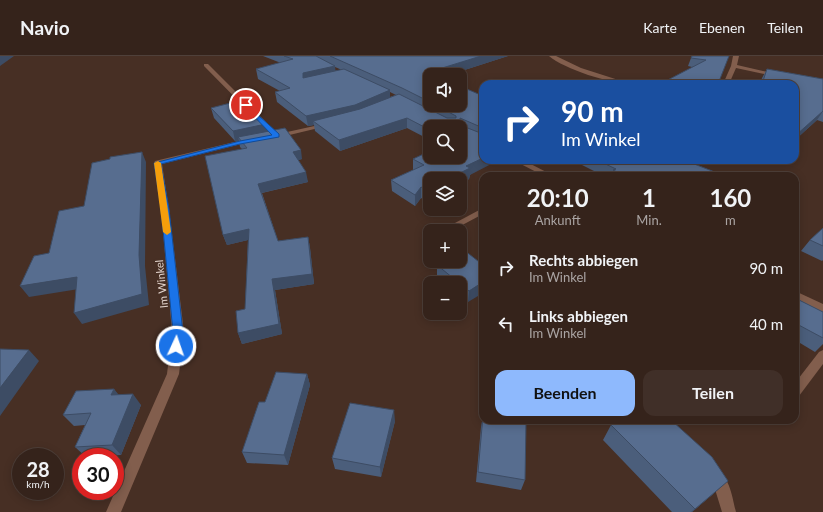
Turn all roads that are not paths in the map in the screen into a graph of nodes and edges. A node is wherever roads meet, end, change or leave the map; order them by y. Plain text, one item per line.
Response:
1 (552, 56) edge
2 (727, 57) edge
3 (735, 57) edge
4 (206, 65) dead end
5 (734, 66) junction
6 (783, 76) edge
7 (614, 80) edge
8 (728, 80) edge
9 (337, 122) edge
10 (276, 136) junction
11 (525, 164) edge
12 (541, 172) edge
13 (479, 213) edge
14 (458, 224) edge
15 (799, 297) edge
16 (823, 309) edge
17 (823, 355) edge
18 (799, 387) edge
19 (708, 467) edge
20 (113, 512) edge
21 (729, 512) edge

1 - 7 street
2 - 3 street
3 - 5 street
4 - 10 street
5 - 6 street
5 - 8 street
9 - 10 street, Im Winkel
10 - 20 street, Im Winkel
11 - 12 street
13 - 14 street
15 - 16 street
17 - 18 street
19 - 21 street

